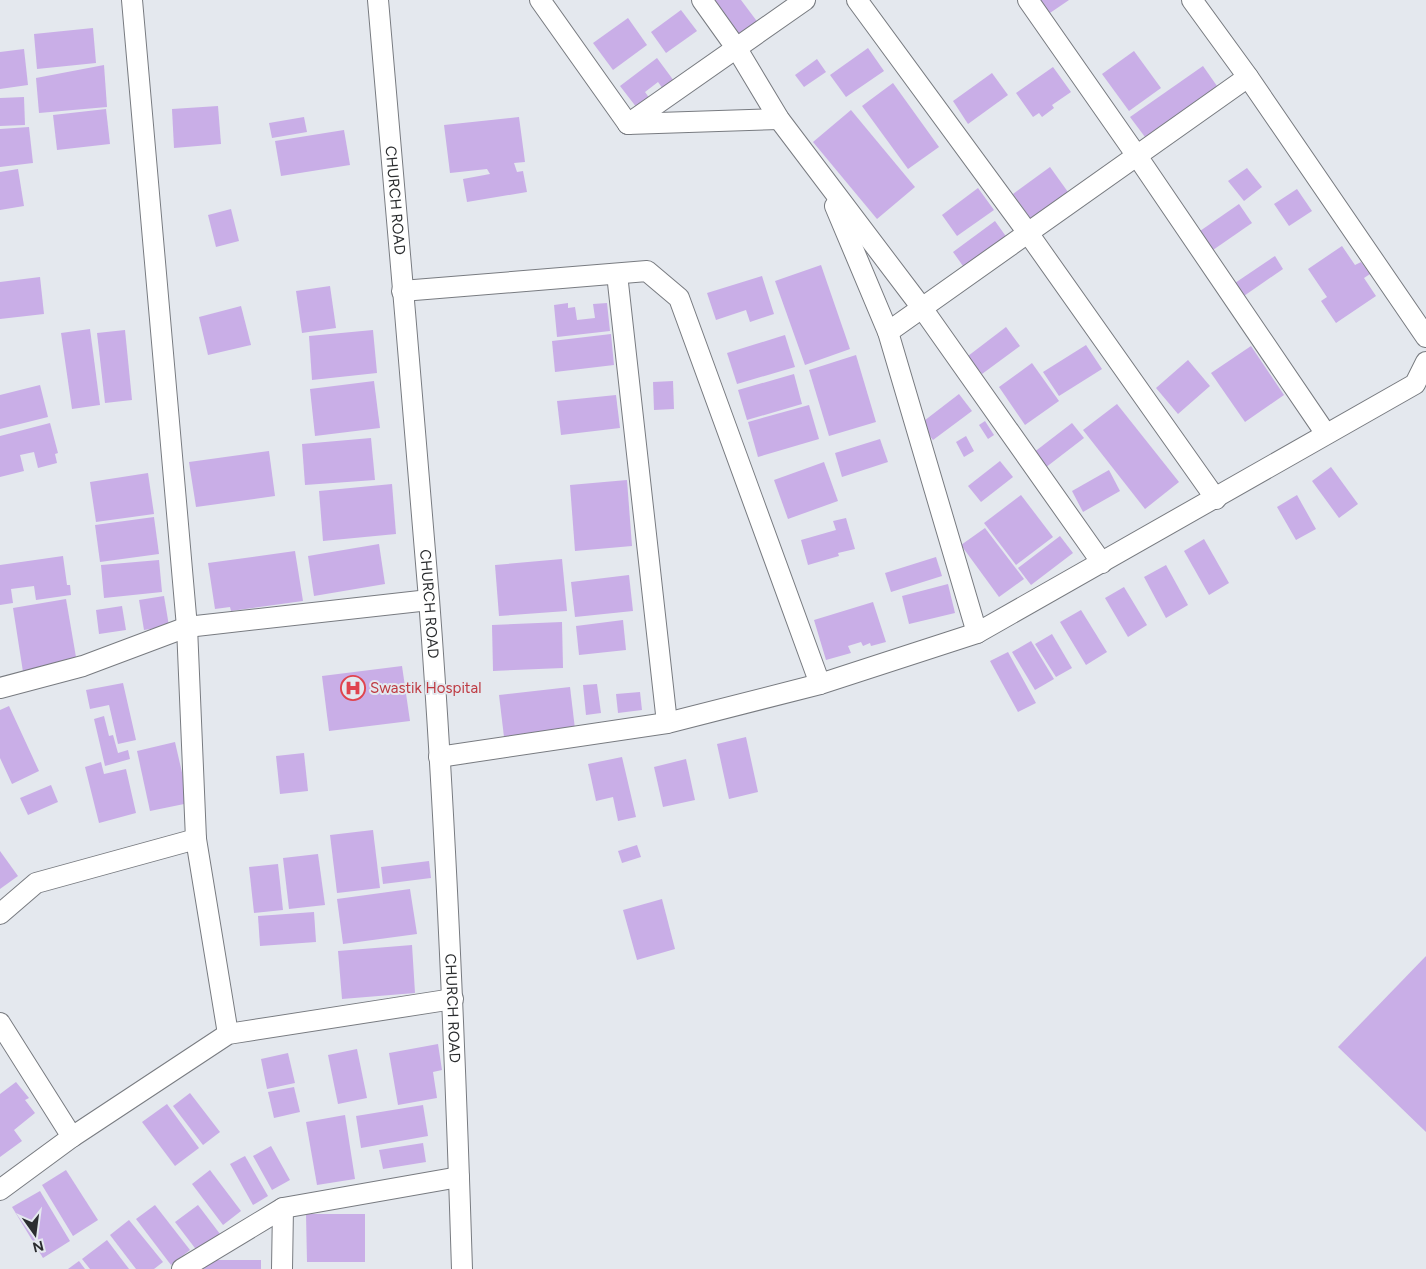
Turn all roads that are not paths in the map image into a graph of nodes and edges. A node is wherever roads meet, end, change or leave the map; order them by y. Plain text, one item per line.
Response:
1 (132, 0) edge
2 (378, 0) edge
3 (540, 0) edge
4 (702, 0) edge
5 (805, 0) edge
6 (857, 0) edge
7 (1028, 0) edge
8 (1192, 0) edge
9 (738, 49) junction
10 (1248, 77) junction
11 (779, 119) junction
12 (628, 124) junction
13 (1137, 156) junction
14 (825, 181) junction
15 (1028, 233) junction
16 (618, 274) junction
17 (402, 291) junction
18 (922, 308) junction
19 (888, 332) junction
20 (1426, 337) edge
21 (1426, 362) edge
22 (1326, 434) junction
23 (1216, 499) junction
24 (1102, 563) junction
25 (429, 600) junction
26 (187, 627) junction
27 (977, 633) junction
28 (820, 684) junction
29 (0, 688) edge
30 (667, 723) junction
31 (439, 757) junction
32 (196, 839) junction
33 (0, 914) edge
34 (453, 999) junction
35 (0, 1023) edge
36 (228, 1034) junction
37 (72, 1138) junction
38 (459, 1177) junction
39 (0, 1190) edge
40 (283, 1208) junction
41 (182, 1269) edge
42 (282, 1269) edge
43 (462, 1269) edge

1 - 26 street
2 - 17 street, CHURCH ROAD
3 - 12 street
4 - 9 street
5 - 9 street
6 - 15 street
7 - 13 street
8 - 10 street
9 - 11 street
9 - 12 street
10 - 13 street
10 - 20 street
11 - 12 street
11 - 14 street
13 - 15 street
13 - 22 street
14 - 18 street
14 - 19 street
15 - 18 street
15 - 23 street
16 - 17 street
16 - 28 street
16 - 30 street
17 - 25 street, CHURCH ROAD
18 - 19 street
18 - 24 street
19 - 27 street
21 - 22 street
22 - 23 street
23 - 24 street
24 - 27 street
25 - 26 street
25 - 31 street, CHURCH ROAD
26 - 29 street
26 - 32 street
27 - 28 street
28 - 30 street
30 - 31 street
31 - 34 street, CHURCH ROAD
32 - 33 street
32 - 36 street
34 - 36 street
34 - 38 street, CHURCH ROAD
35 - 37 street
36 - 37 street
37 - 39 street
38 - 40 street
38 - 43 street, CHURCH ROAD
40 - 41 street
40 - 42 street

